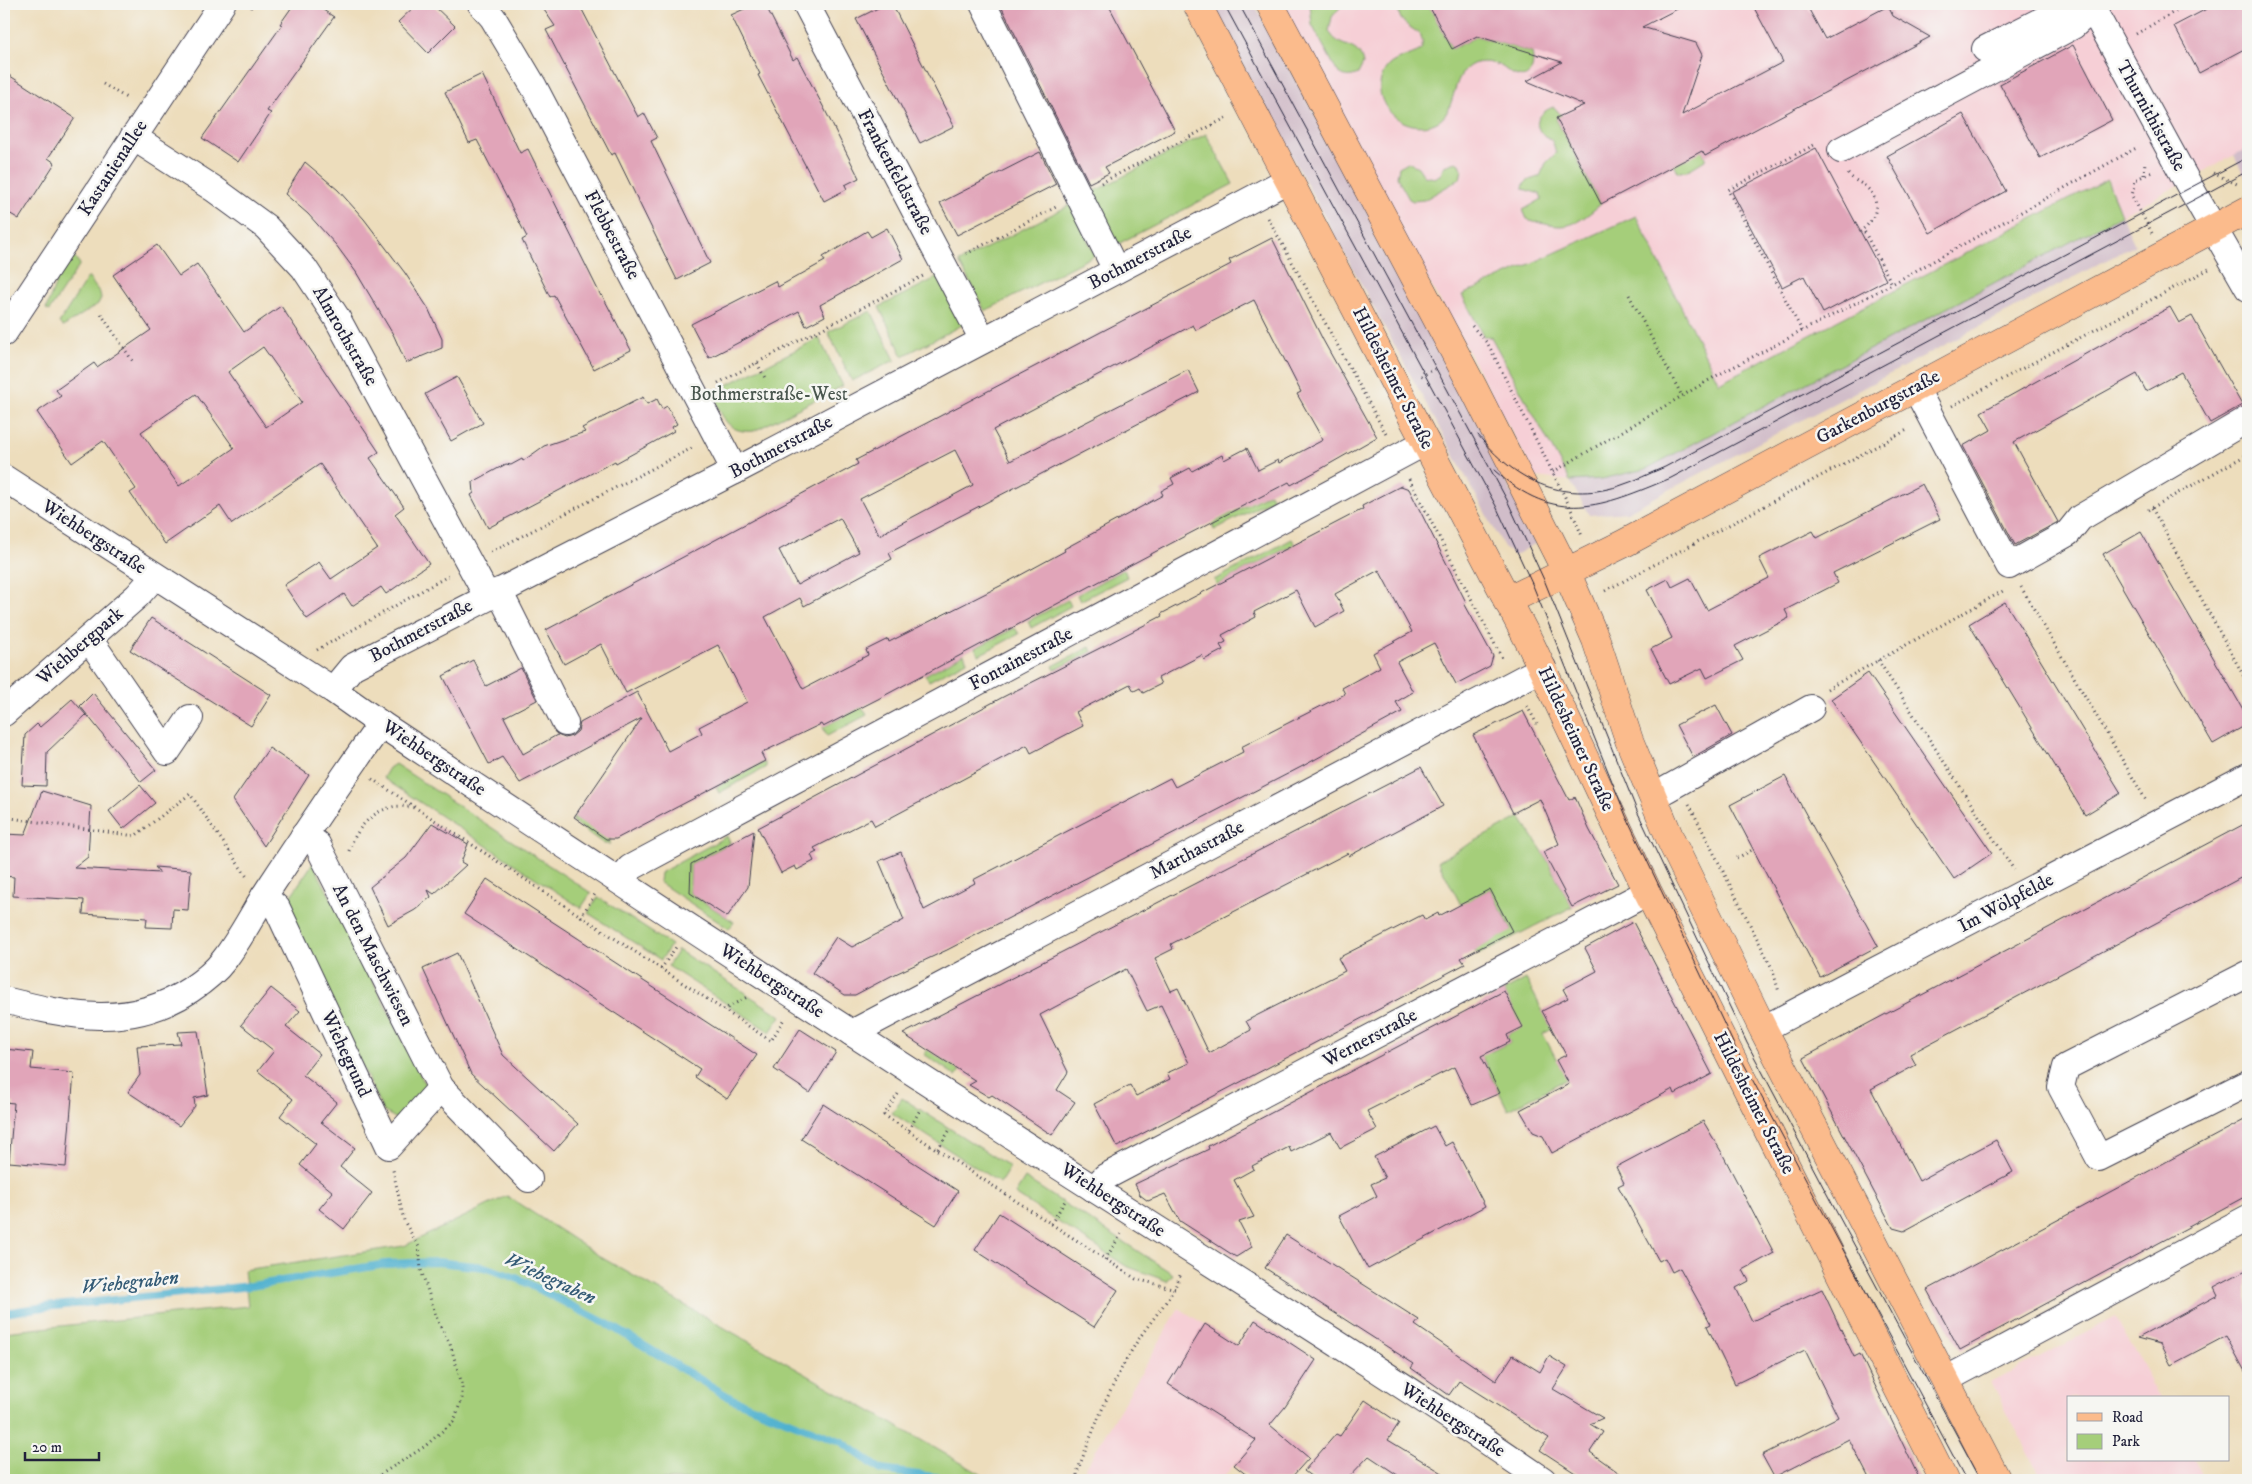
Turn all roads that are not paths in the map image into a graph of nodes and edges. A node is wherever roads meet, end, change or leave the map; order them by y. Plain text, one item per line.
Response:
1 (222, 4) edge
2 (481, 4) edge
3 (806, 4) edge
4 (983, 4) edge
5 (1197, 4) edge
6 (1270, 4) edge
7 (2085, 5) edge
8 (1985, 49) dead end
9 (133, 137) junction
10 (1841, 150) road end
11 (1288, 180) junction
12 (2246, 201) edge
13 (2213, 228) junction
14 (1116, 270) junction
15 (2248, 288) edge
16 (4, 333) edge
17 (983, 340) junction
18 (1915, 387) junction
19 (2248, 419) edge
20 (1426, 442) junction
21 (736, 471) junction
22 (4, 478) edge
23 (1566, 572) junction
24 (154, 576) junction
25 (493, 593) junction
26 (1507, 601) junction
27 (89, 639) junction
28 (1543, 668) junction
29 (333, 690) junction
30 (1811, 708) dead end
31 (4, 712) edge
32 (190, 718) dead end
33 (565, 723) dead end
34 (382, 724) junction
35 (2248, 776) edge
36 (1653, 797) junction
37 (304, 835) junction
38 (620, 880) junction
39 (1648, 892) junction
40 (264, 896) junction
41 (2248, 974) edge
42 (4, 1000) edge
43 (1763, 1029) junction
44 (852, 1033) junction
45 (2248, 1083) edge
46 (441, 1088) junction
47 (529, 1179) dead end
48 (1094, 1189) junction
49 (2248, 1218) edge
50 (1944, 1380) junction
51 (1543, 1480) edge
52 (1944, 1480) edge
53 (1997, 1480) edge

1 - 9 street, Kastanienallee
2 - 21 street, Flebbestraße
3 - 17 street, Frankenfeldstraße
4 - 14 street
5 - 11 main road, Hildesheimer Straße
6 - 23 main road
7 - 8 street
7 - 10 street
7 - 13 street, Thurnithistraße
9 - 16 street, Kastanienallee
9 - 25 street, Almrothstraße
11 - 14 street, Bothmerstraße
11 - 20 main road, Hildesheimer Straße
12 - 13 main road, Garkenburgstraße
13 - 15 street, Thurnithistraße
13 - 18 main road, Garkenburgstraße
14 - 17 street, Bothmerstraße
17 - 21 street, Bothmerstraße
18 - 19 street
18 - 23 main road, Garkenburgstraße
20 - 26 main road, Hildesheimer Straße
20 - 38 street, Fontainestraße
21 - 25 street, Bothmerstraße
22 - 24 street, Wiehbergstraße
23 - 26 main road, Garkenburgstraße
23 - 36 main road
24 - 27 street, Wiehbergpark
24 - 29 street, Wiehbergstraße
25 - 29 street, Bothmerstraße
25 - 33 street, Almrothstraße
26 - 28 main road, Hildesheimer Straße
27 - 31 street, Wiehbergpark
27 - 32 street
28 - 39 main road, Hildesheimer Straße
28 - 44 street, Marthastraße
29 - 34 street, Wiehbergstraße
30 - 36 street
34 - 37 street
34 - 38 street, Wiehbergstraße
35 - 43 street, Im Wölpfelde
36 - 43 main road
37 - 40 street
37 - 46 street, An den Maschwiesen
38 - 44 street, Wiehbergstraße
39 - 48 street, Wernerstraße
39 - 52 main road, Hildesheimer Straße
40 - 42 street
40 - 46 street, Wiehegrund
41 - 45 street
43 - 50 main road
44 - 48 street, Wiehbergstraße
46 - 47 street, An den Maschwiesen
48 - 51 street, Wiehbergstraße
49 - 50 street
50 - 53 main road

